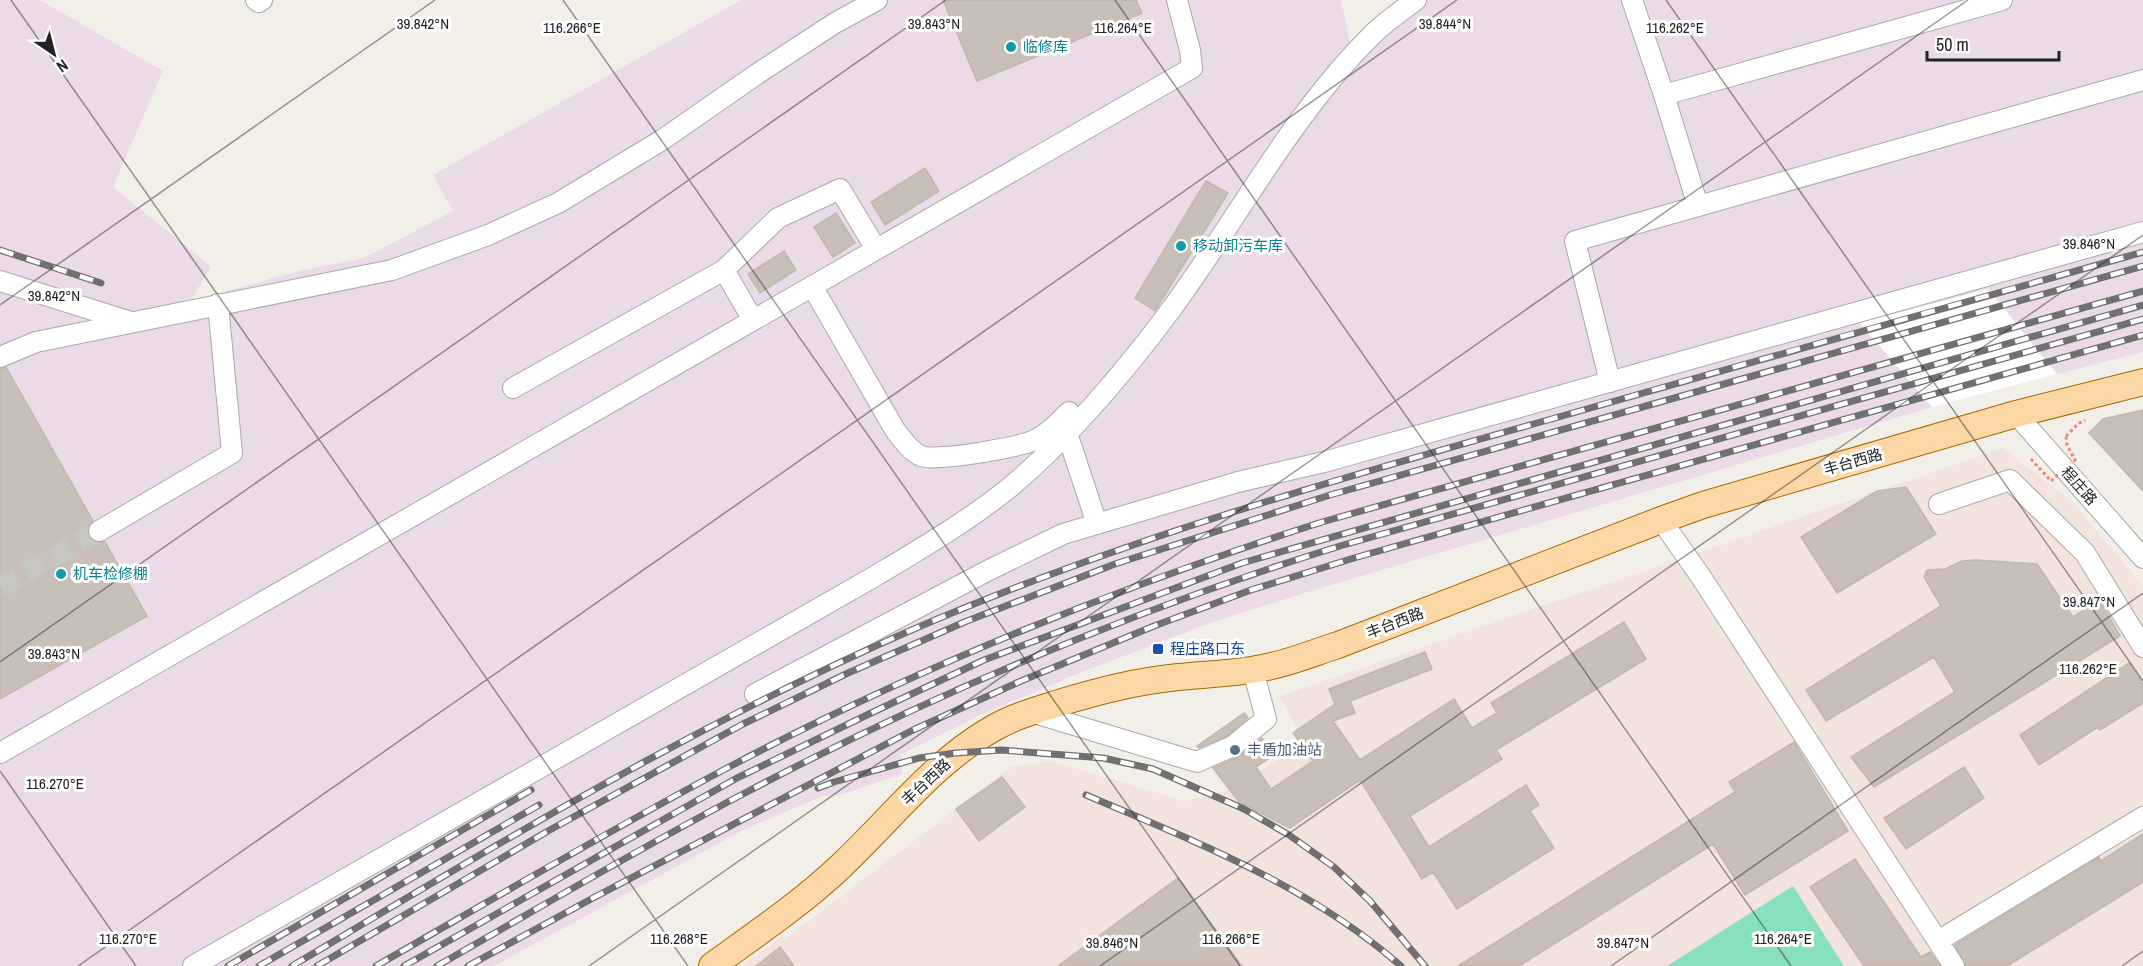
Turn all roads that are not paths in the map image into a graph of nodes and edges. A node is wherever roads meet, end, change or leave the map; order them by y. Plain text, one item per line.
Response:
1 (256, 0) edge
2 (262, 0) edge
3 (877, 0) edge
4 (1177, 0) edge
5 (1416, 0) edge
6 (1632, 0) edge
7 (2002, 0) edge
8 (2143, 80) edge
9 (1664, 95) junction
10 (1698, 206) junction
11 (2143, 232) edge
12 (876, 249) junction
13 (724, 270) junction
14 (0, 281) edge
15 (812, 286) junction
16 (218, 304) junction
17 (753, 320) junction
18 (130, 322) junction
19 (1135, 356) junction
20 (0, 357) edge
21 (1610, 382) junction
22 (2143, 382) edge
23 (513, 388) dead end
24 (2016, 414) junction
25 (1067, 433) junction
26 (1939, 504) dead end
27 (1661, 519) junction
28 (1097, 524) junction
29 (99, 531) tunnel mouth
30 (2143, 558) edge
31 (2143, 647) edge
32 (1253, 670) junction
33 (754, 694) dead end
34 (1031, 711) junction
35 (0, 753) edge
36 (2143, 817) edge
37 (1938, 941) junction
38 (193, 966) edge
39 (712, 966) edge
40 (1954, 966) edge

1 - 2 street
3 - 16 street
4 - 12 street
5 - 19 street
6 - 9 street
7 - 9 street
8 - 10 street
9 - 10 street
10 - 21 street
11 - 21 street
12 - 13 street
12 - 15 street
13 - 17 street
13 - 23 street
14 - 18 street
15 - 17 street
15 - 19 street
16 - 18 street
16 - 29 street
17 - 35 street
18 - 20 street
19 - 25 street
21 - 28 street
22 - 24 main road, 丰台西路
24 - 27 main road, 丰台西路
24 - 30 street, 程庄路
25 - 28 street
25 - 38 street
26 - 31 street
27 - 32 main road, 丰台西路
27 - 37 street
28 - 33 street
32 - 34 main road, 丰台西路
32 - 34 street
34 - 39 main road, 丰台西路
36 - 37 street
37 - 40 street

